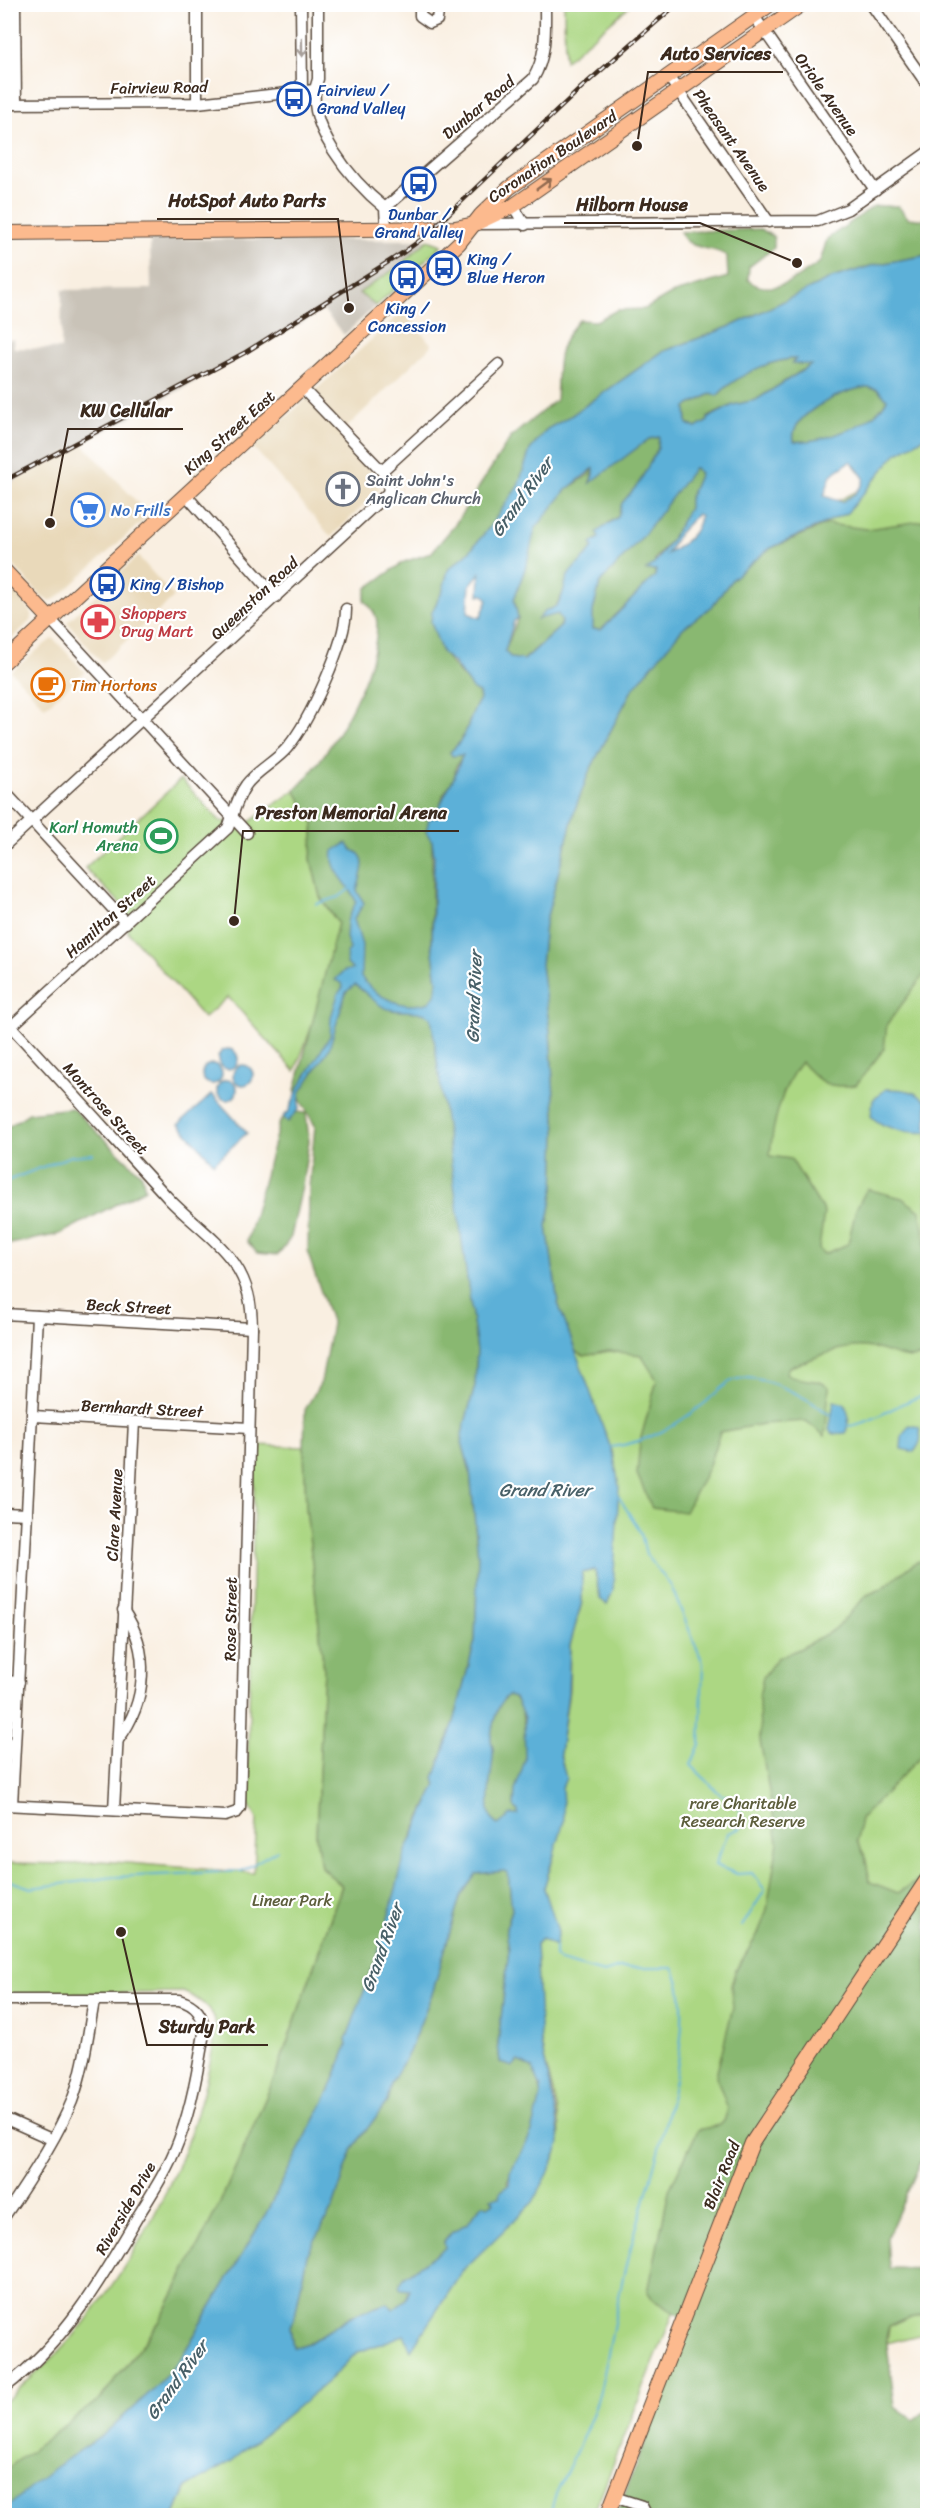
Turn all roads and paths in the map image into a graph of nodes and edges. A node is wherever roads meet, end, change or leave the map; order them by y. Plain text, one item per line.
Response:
1 (15, 4) edge
2 (197, 4) edge
3 (301, 4) edge
4 (318, 4) edge
5 (420, 4) edge
6 (439, 4) edge
7 (545, 4) edge
8 (771, 4) edge
9 (802, 4) edge
10 (871, 4) edge
11 (754, 16) junction
12 (764, 31) junction
13 (668, 76) junction
14 (927, 86) edge
15 (314, 90) junction
16 (679, 90) junction
17 (302, 92) junction
18 (198, 103) junction
19 (10, 104) edge
20 (570, 147) junction
21 (927, 152) edge
22 (579, 159) junction
23 (875, 190) junction
24 (513, 206) junction
25 (385, 208) junction
26 (769, 222) junction
27 (475, 224) junction
28 (525, 225) junction
29 (386, 228) junction
30 (4, 233) edge
31 (499, 364) dead end
32 (302, 388) junction
33 (382, 471) junction
34 (185, 494) junction
35 (4, 570) edge
36 (276, 597) junction
37 (346, 609) dead end
38 (51, 620) junction
39 (4, 662) edge
40 (142, 721) junction
41 (4, 791) edge
42 (232, 818) junction
43 (32, 821) junction
44 (247, 833) dead end
45 (4, 846) edge
46 (126, 923) junction
47 (7, 1026) edge
48 (188, 1216) joint
49 (4, 1314) edge
50 (37, 1316) junction
51 (252, 1328) junction
52 (33, 1416) junction
53 (134, 1422) junction
54 (249, 1428) junction
55 (4, 1513) edge
56 (27, 1514) junction
57 (123, 1610) junction
58 (4, 1681) edge
59 (19, 1682) junction
60 (15, 1737) junction
61 (117, 1740) junction
62 (4, 1760) edge
63 (8, 1805) edge
64 (114, 1810) junction
65 (927, 1878) edge
66 (4, 2001) edge
67 (94, 2001) junction
68 (4, 2118) edge
69 (51, 2139) junction
70 (4, 2217) edge
71 (4, 2388) edge
72 (614, 2497) junction
73 (607, 2516) edge
74 (647, 2516) edge

1 - 19 street
2 - 18 street
3 -> 17 street
4 - 15 street
5 - 6 street
7 - 25 street, Dunbar Road
8 - 11 main road, Coronation Boulevard
9 - 12 main road, Coronation Boulevard
10 - 14 street
11 - 12 street, Oriole Avenue
11 - 13 main road, Coronation Boulevard
12 - 16 main road, Coronation Boulevard
12 - 23 street, Oriole Avenue
13 - 16 street, Pheasant Avenue
13 - 20 main road, Coronation Boulevard
15 - 17 street, Fairview Road
15 - 25 street
16 - 22 main road, Coronation Boulevard
16 - 26 street, Pheasant Avenue
17 - 18 street, Fairview Road
18 - 19 street, Fairview Road
20 - 22 main road
20 - 27 main road, Coronation Boulevard
21 - 23 street
24 -> 22 main road, Coronation Boulevard
23 - 26 street
24 - 27 main road, Coronation Boulevard
24 - 28 street
25 - 29 street
26 - 28 street
27 - 28 street
27 - 29 main road
27 - 32 main road, King Street East
29 - 30 main road
31 - 33 street
32 - 33 street
32 - 34 main road, King Street East
33 - 36 street, Queenston Road
34 - 36 street
34 - 38 main road, King Street East
35 - 38 main road
36 - 40 street, Queenston Road
37 - 42 street, Hamilton Street
38 - 39 main road, King Street East
38 - 40 street
40 - 42 street
40 - 43 street, Queenston Road
41 - 43 street
42 - 44 street
42 - 46 street, Hamilton Street
43 - 45 street, Queenston Road
43 - 46 street
46 - 47 street, Hamilton Street
47 - 48 street, Montrose Street
48 - 51 street, Rose Street
49 - 50 street, Beck Street
50 - 51 street, Beck Street
50 - 52 street
51 - 54 street, Rose Street
52 - 53 street, Bernhardt Street
52 - 56 street
53 - 54 street, Bernhardt Street
53 - 57 street, Clare Avenue
54 - 64 street, Rose Street
55 - 56 street
56 - 59 street
57 - 61 street, Clare Avenue
57 - 61 street
58 - 59 street
59 - 60 street
60 - 62 street
60 - 63 street
61 - 64 street, Clare Avenue
63 - 64 street, Rose Street
65 - 72 main road, Blair Road
66 - 67 street
67 - 69 street
67 - 71 street, Riverside Drive
68 - 69 street
69 - 70 street
72 - 73 main road, Blair Road
72 - 74 street

